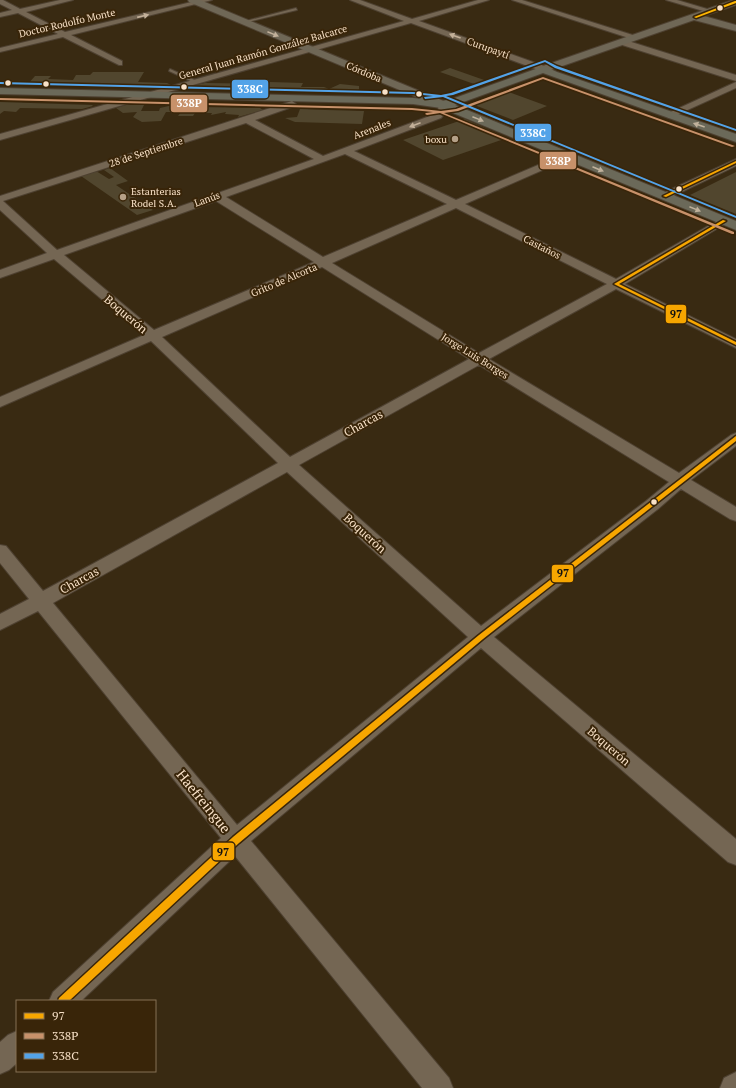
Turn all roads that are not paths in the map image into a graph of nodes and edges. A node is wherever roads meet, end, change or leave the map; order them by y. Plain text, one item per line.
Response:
1 (70, 0) edge
2 (209, 0) edge
3 (353, 0) edge
4 (486, 0) edge
5 (515, 0) edge
6 (669, 0) edge
7 (0, 1) edge
8 (195, 1) edge
9 (736, 2) edge
10 (296, 9) dead end
11 (19, 11) junction
12 (710, 11) junction
13 (0, 15) edge
14 (695, 16) junction
15 (412, 20) junction
16 (244, 22) junction
17 (736, 28) edge
18 (64, 34) junction
19 (635, 37) junction
20 (622, 42) junction
21 (0, 50) edge
22 (312, 50) junction
23 (119, 63) dead end
24 (544, 69) junction
25 (170, 70) dead end
26 (736, 70) edge
27 (725, 74) junction
28 (736, 78) edge
29 (196, 82) junction
30 (736, 85) edge
31 (0, 91) edge
32 (151, 95) junction
33 (0, 97) edge
34 (129, 100) junction
35 (292, 104) junction
36 (442, 104) junction
37 (669, 115) junction
38 (247, 120) junction
39 (0, 137) edge
40 (736, 138) edge
41 (346, 151) junction
42 (567, 156) junction
43 (321, 159) junction
44 (736, 162) edge
45 (216, 196) junction
46 (665, 196) junction
47 (0, 199) edge
48 (0, 204) edge
49 (456, 204) junction
50 (730, 223) edge
51 (55, 254) junction
52 (324, 263) junction
53 (0, 274) edge
54 (616, 284) junction
55 (153, 336) junction
56 (736, 344) edge
57 (479, 359) junction
58 (0, 402) edge
59 (736, 438) edge
60 (289, 465) junction
61 (680, 481) junction
62 (736, 515) edge
63 (0, 551) edge
64 (40, 601) junction
65 (0, 623) edge
66 (481, 637) junction
67 (236, 840) junction
68 (736, 854) edge
69 (63, 1000) edge
70 (16, 1045) edge
71 (0, 1061) edge
72 (438, 1088) edge

1 - 11 street
2 - 8 street, Doctor Rodolfo Monte
3 - 15 street, Curupaytí
4 - 15 street, General Juan Ramón González Balcarce
5 - 19 street
6 - 12 street
7 - 11 street
8 - 16 street, Córdoba
18 -> 8 street, Doctor Rodolfo Monte
9 - 12 street
10 - 16 lane
11 - 13 street
11 - 18 street
12 - 14 street
14 - 17 street
14 - 19 street
15 - 22 street, General Juan Ramón González Balcarce
24 -> 15 street, Curupaytí
16 -> 22 street, Córdoba
18 - 21 street, Doctor Rodolfo Monte
18 - 23 street
19 - 20 street
20 - 24 street
20 - 27 street
22 - 29 street, General Juan Ramón González Balcarce
22 - 36 street, Córdoba
24 - 36 main road
24 - 37 main road, Curupaytí
25 - 29 lane
26 - 27 street
27 - 28 street
29 - 32 street, General Juan Ramón González Balcarce
30 - 37 street
31 - 32 main road
32 - 34 street, General Juan Ramón González Balcarce
32 - 36 main road
33 - 34 main road
34 - 35 main road
34 - 39 street, General Juan Ramón González Balcarce
35 - 36 main road
35 - 38 street, 28 de Septiembre
36 -> 41 street, Arenales
36 -> 42 main road, Córdoba
40 -> 37 main road, Curupaytí
38 - 43 street
38 - 47 street, 28 de Septiembre
41 - 43 street, Lanús
41 - 49 street, Castaños
42 -> 46 main road, Córdoba
42 - 49 street, Grito de Alcorta
43 - 45 street, Lanús
44 - 46 street
45 - 51 street, Lanús
45 - 52 street, Jorge Luis Borges
46 -> 50 main road, Córdoba
48 - 51 street, Boquerón
49 - 52 street, Grito de Alcorta
49 - 54 street, Castaños
50 - 54 street, Charcas
51 - 53 street, Lanús
51 - 55 street, Boquerón
52 - 55 street, Grito de Alcorta
52 - 57 street, Jorge Luis Borges
54 - 56 street, Castaños
54 - 57 street, Charcas
55 - 58 street, Grito de Alcorta
55 - 60 street, Boquerón
57 - 60 street, Charcas
57 - 61 street, Jorge Luis Borges
59 - 61 street
60 - 64 street, Charcas
60 - 66 street, Boquerón
61 - 62 street, Jorge Luis Borges
61 - 66 street
63 - 64 street, Haefreingue
64 - 65 street, Charcas
64 - 67 street, Haefreingue
66 - 67 street
66 - 68 street, Boquerón
67 - 69 street
67 - 72 street, Haefreingue
70 - 71 street

